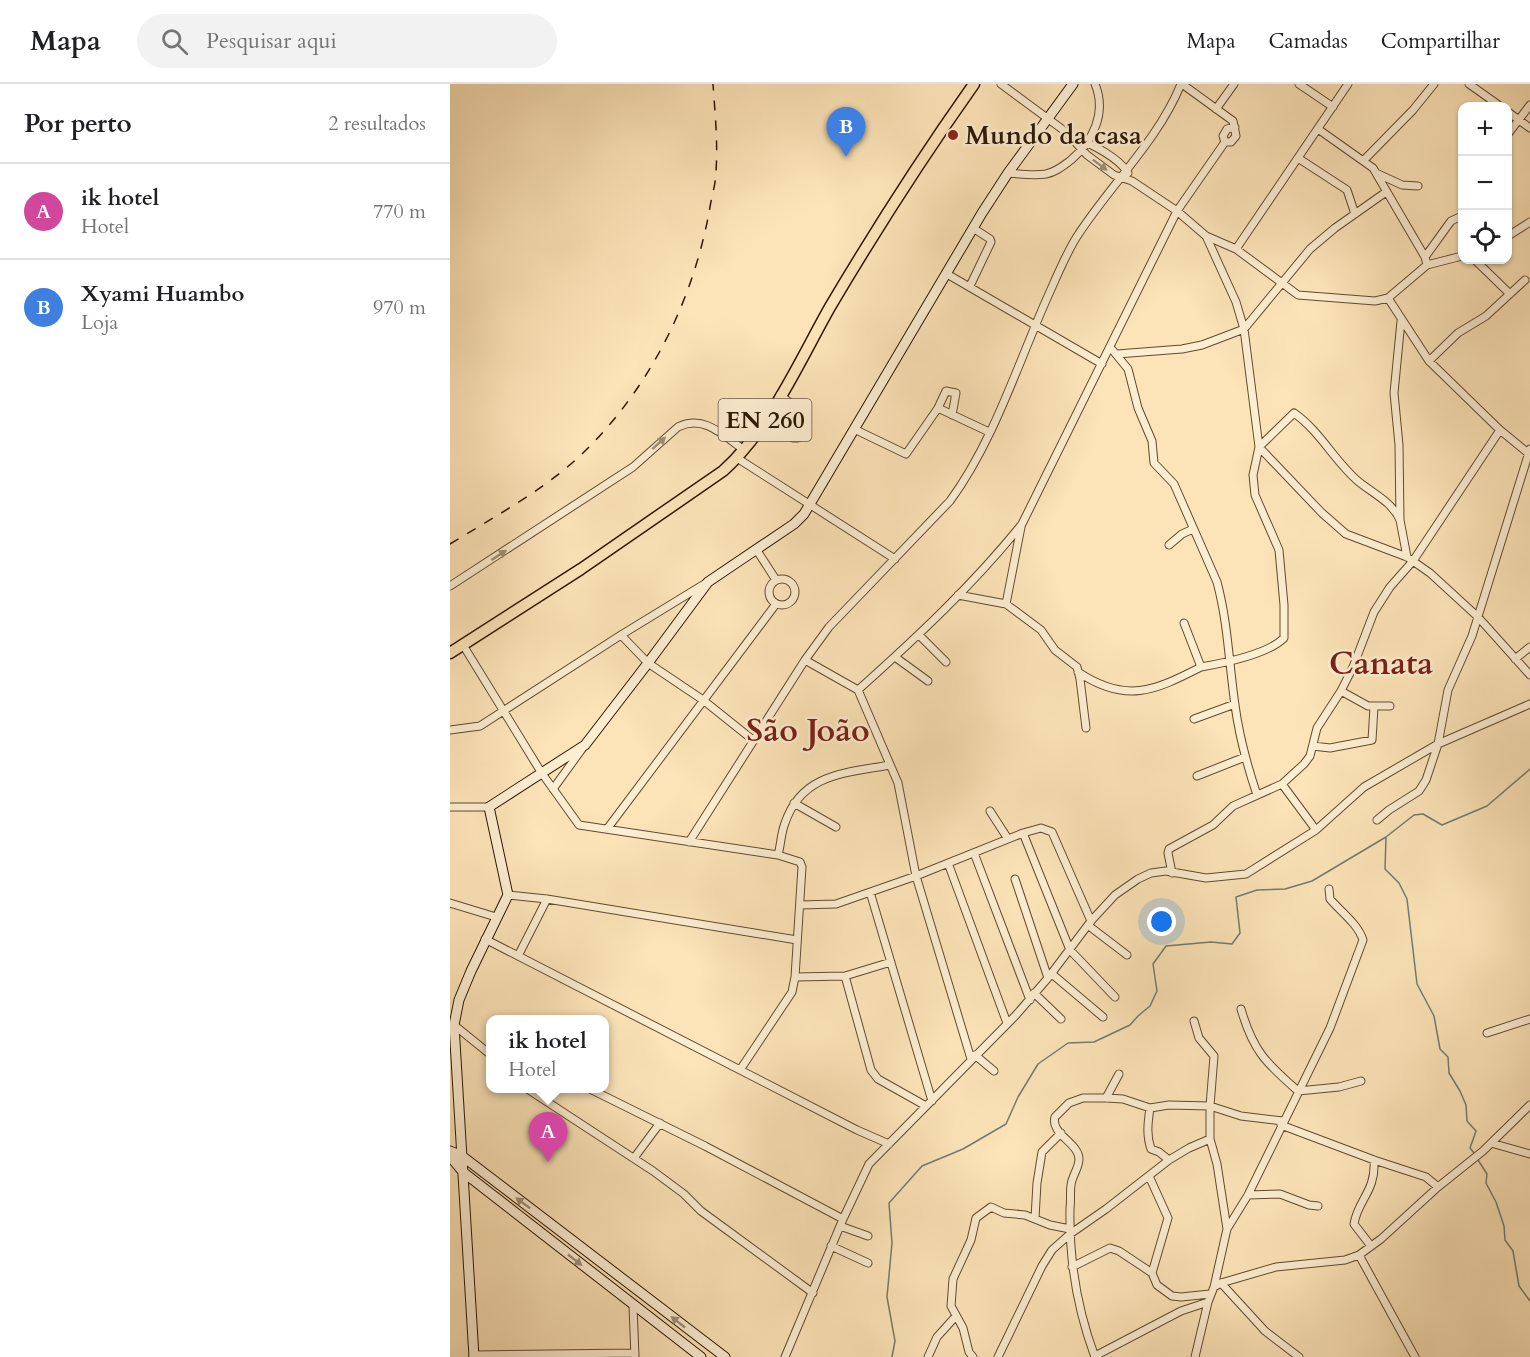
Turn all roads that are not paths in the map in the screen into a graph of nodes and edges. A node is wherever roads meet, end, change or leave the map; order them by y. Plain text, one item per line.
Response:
1 (974, 84) edge
2 (1001, 84) edge
3 (1073, 84) edge
4 (1095, 84) edge
5 (1181, 84) edge
6 (1233, 84) edge
7 (1299, 84) edge
8 (1348, 84) edge
9 (1434, 84) edge
10 (1469, 84) edge
11 (1494, 102) edge
12 (1530, 105) edge
13 (1333, 108) junction
14 (1216, 109) junction
15 (1512, 115) edge
16 (1047, 118) junction
17 (1518, 119) junction
18 (1512, 128) edge
19 (1530, 128) edge
20 (1318, 129) junction
21 (1066, 132) junction
22 (1087, 142) junction
23 (1082, 150) junction
24 (1298, 158) junction
25 (1364, 160) junction
26 (1126, 170) junction
27 (1008, 173) junction
28 (1376, 173) junction
29 (1119, 178) junction
30 (1132, 181) junction
31 (1396, 182) junction
32 (1418, 186) dead end
33 (1386, 190) junction
34 (1177, 211) junction
35 (1355, 214) junction
36 (1458, 218) edge
37 (1530, 222) edge
38 (973, 228) junction
39 (1512, 233) edge
40 (1206, 236) junction
41 (1236, 249) junction
42 (1425, 257) junction
43 (1458, 257) edge
44 (1479, 264) edge
45 (1427, 265) junction
46 (947, 274) junction
47 (1525, 280) dead end
48 (1281, 284) junction
49 (970, 286) junction
50 (1510, 294) junction
51 (1388, 298) junction
52 (1401, 321) junction
53 (1035, 325) junction
54 (1244, 328) junction
55 (1110, 347) junction
56 (1117, 354) junction
57 (1429, 361) junction
58 (1102, 364) junction
59 (780, 395) junction
60 (938, 408) junction
61 (952, 415) junction
62 (764, 423) junction
63 (854, 429) junction
64 (1500, 430) junction
65 (989, 432) junction
66 (1259, 447) junction
67 (1529, 451) edge
68 (741, 454) junction
69 (810, 505) junction
70 (1401, 520) junction
71 (1022, 524) junction
72 (1193, 529) junction
73 (1169, 545) dead end
74 (756, 549) junction
75 (895, 559) junction
76 (1410, 559) junction
77 (776, 580) junction
78 (708, 582) junction
79 (450, 586) edge
80 (958, 595) junction
81 (776, 604) junction
82 (1006, 604) junction
83 (1478, 617) junction
84 (1184, 623) dead end
85 (919, 634) junction
86 (621, 635) junction
87 (463, 645) junction
88 (1530, 647) edge
89 (450, 653) edge
90 (895, 657) junction
91 (1515, 659) junction
92 (805, 660) junction
93 (946, 662) dead end
94 (1231, 662) junction
95 (648, 663) junction
96 (1201, 667) junction
97 (1078, 672) junction
98 (1530, 675) edge
99 (928, 681) dead end
100 (858, 690) junction
101 (1341, 691) junction
102 (702, 700) junction
103 (1235, 704) junction
104 (1530, 704) edge
105 (1390, 706) dead end
106 (1374, 707) junction
107 (504, 712) junction
108 (1194, 719) dead end
109 (1086, 728) dead end
110 (450, 730) edge
111 (753, 740) junction
112 (1438, 744) junction
113 (585, 745) junction
114 (1313, 747) junction
115 (1245, 758) junction
116 (890, 765) junction
117 (541, 772) junction
118 (1197, 776) dead end
119 (1282, 784) junction
120 (553, 789) junction
121 (1257, 795) junction
122 (794, 803) junction
123 (450, 807) edge
124 (489, 807) junction
125 (990, 811) dead end
126 (1377, 820) dead end
127 (836, 827) dead end
128 (607, 829) junction
129 (1316, 830) junction
130 (1023, 833) junction
131 (1008, 839) junction
132 (689, 842) junction
133 (974, 853) junction
134 (778, 855) junction
135 (948, 863) junction
136 (1173, 873) junction
137 (916, 876) junction
138 (1015, 879) dead end
139 (1329, 889) dead end
140 (870, 892) junction
141 (508, 895) junction
142 (547, 899) junction
143 (450, 903) edge
144 (800, 905) junction
145 (496, 917) junction
146 (1090, 923) junction
147 (485, 939) junction
148 (797, 940) junction
149 (1070, 950) junction
150 (1127, 955) dead end
151 (518, 956) junction
152 (891, 962) junction
153 (845, 976) junction
154 (1050, 976) junction
155 (795, 977) junction
156 (1032, 997) junction
157 (1115, 997) dead end
158 (1241, 1009) dead end
159 (1103, 1017) dead end
160 (1530, 1019) edge
161 (1061, 1020) dead end
162 (1194, 1021) dead end
163 (452, 1023) edge
164 (1007, 1023) junction
165 (1487, 1033) dead end
166 (486, 1051) edge
167 (973, 1057) junction
168 (740, 1070) junction
169 (994, 1071) dead end
170 (1119, 1074) dead end
171 (1361, 1081) dead end
172 (1298, 1091) junction
173 (532, 1093) edge
174 (596, 1093) edge
175 (1106, 1098) junction
176 (929, 1103) junction
177 (1530, 1105) edge
178 (1210, 1106) junction
179 (1150, 1108) junction
180 (1282, 1123) junction
181 (660, 1124) junction
182 (1061, 1133) junction
183 (1210, 1139) junction
184 (1491, 1143) junction
185 (889, 1144) junction
186 (450, 1151) edge
187 (1530, 1154) edge
188 (450, 1156) edge
189 (462, 1156) junction
190 (634, 1158) junction
191 (1169, 1160) junction
192 (1374, 1160) junction
193 (463, 1172) junction
194 (1149, 1176) junction
195 (1438, 1187) junction
196 (1248, 1195) junction
197 (1318, 1206) dead end
198 (1035, 1218) junction
199 (841, 1223) junction
200 (1227, 1228) junction
201 (1070, 1231) junction
202 (868, 1236) dead end
203 (831, 1246) junction
204 (1371, 1246) junction
205 (1359, 1256) junction
206 (868, 1263) dead end
207 (1072, 1267) junction
208 (1152, 1273) junction
209 (1215, 1288) junction
210 (813, 1293) junction
211 (1208, 1302) junction
212 (633, 1306) junction
213 (956, 1316) junction
214 (558, 1355) edge
215 (635, 1355) edge
216 (473, 1356) edge
217 (701, 1357) edge
218 (724, 1357) edge
219 (785, 1357) edge
220 (928, 1357) edge
221 (973, 1357) edge
222 (998, 1357) edge
223 (1095, 1357) edge
224 (1195, 1357) edge
225 (1299, 1357) edge
226 (1415, 1357) edge

1 - 59 main road, EN 260
2 - 16 street
3 - 16 street
4 - 22 street
5 - 14 street
5 - 26 street
6 - 14 street
7 - 13 street
8 - 13 street
9 - 25 street
10 - 11 street
12 - 17 street
13 - 20 street
14 - 34 street
15 - 17 street
16 - 21 street
16 - 27 street
17 - 18 street
17 - 19 street
20 - 24 street
20 - 25 street
21 - 22 street
21 - 23 street
22 - 23 street
22 - 26 street
23 - 27 street
23 -> 29 street
24 - 35 street
24 - 41 street
25 - 28 street
26 - 29 street
26 - 30 street
27 - 38 street
28 - 31 street
28 - 33 street
29 - 30 street
29 - 53 street
30 - 34 street
31 - 32 street
31 - 33 street
33 - 35 street
33 - 42 street
34 - 40 street
34 - 55 street
35 - 48 street
36 - 42 street
37 - 39 street
38 - 46 street
38 - 49 street
40 - 41 street
40 - 54 street
41 - 48 street
42 - 45 street
43 - 45 street
44 - 50 street
45 - 51 street
46 - 49 street
46 - 63 street
47 - 50 street
48 - 51 street
48 - 54 street
49 - 53 street
50 - 57 street
51 - 52 street
52 - 57 street
52 - 70 street
53 - 58 street
53 - 65 street
54 - 56 street
54 - 66 street
55 - 56 street
55 - 58 street
56 - 72 street
57 - 64 street
58 - 71 street
59 - 62 main road, EN 260
59 - 62 street
60 - 61 street
60 - 61 street
60 - 63 street
61 - 65 street
62 - 68 main road, EN 260
63 - 69 street
64 - 67 street
64 - 76 street
65 - 75 street
66 - 70 street
66 - 76 street
66 - 94 street
67 - 83 street
68 - 69 street
79 -> 68 street
68 - 87 main road, EN 260
69 - 74 street
69 - 75 street
70 - 76 street
71 - 80 street
71 - 82 street
72 - 73 street
72 - 94 street
74 - 77 street
74 - 78 street
75 - 92 street
76 - 83 street
76 - 101 street
77 - 81 street
77 - 81 street
78 - 86 street
78 - 95 street
80 - 82 street
80 - 85 street
81 - 102 street
82 - 97 street
83 - 91 street
83 - 112 street
84 - 96 street
85 - 90 street
85 - 93 street
86 - 95 street
86 - 107 street
87 - 89 main road, EN 260
87 - 107 street
88 - 91 street
90 - 99 street
90 - 100 street
91 - 98 street
92 - 100 street
92 - 111 street
94 - 96 street
94 - 103 street
95 - 102 street
95 - 113 street
96 - 97 street
97 - 109 street
100 - 116 street
101 - 106 street
101 - 114 street
102 - 111 street
102 - 128 street
103 - 108 street
103 - 115 street
104 - 112 street
105 - 106 street
106 - 114 street
107 - 110 street
107 - 117 street
111 - 132 street
112 - 126 street
112 - 129 street
113 - 117 street
113 - 120 street
114 - 119 street
115 - 118 street
115 - 121 street
116 - 122 street
116 - 137 street
117 - 120 street
117 - 124 street
119 - 121 street
119 - 129 street
120 - 128 street
121 - 136 street
122 - 127 street
122 - 134 street
123 - 124 street
124 - 141 street
125 - 131 street
128 - 132 street
129 - 136 street
130 - 131 street
130 - 146 street
130 - 149 street
131 - 133 street
132 - 134 street
133 - 135 street
133 - 156 street
134 - 144 street
135 - 137 street
135 - 164 street
136 - 146 street
137 - 140 street
137 - 167 street
138 - 154 street
139 - 172 street
140 - 144 street
140 - 152 street
141 - 142 street
141 - 145 street
142 - 148 street
142 - 151 street
143 - 145 street
144 - 148 street
145 - 147 street
146 - 149 street
146 - 150 street
147 - 151 street
147 - 163 street
148 - 155 street
149 - 154 street
149 - 157 street
151 - 168 street
152 - 153 street
152 - 176 street
153 - 155 street
153 - 176 street
154 - 156 street
154 - 159 street
155 - 168 street
156 - 161 street
156 - 164 street
158 - 172 street
160 - 165 street
162 - 178 street
163 - 166 street
163 - 189 street
164 - 167 street
167 - 169 street
167 - 176 street
168 - 185 street
170 - 175 street
171 - 172 street
172 - 180 street
173 - 190 street
174 - 181 street
175 - 179 street
175 - 182 street
176 - 185 street
177 - 184 street
178 - 179 street
178 - 180 street
178 - 183 street
179 - 191 street
180 - 192 street
180 - 196 street
181 - 190 street
181 - 199 street
182 - 198 street
182 - 201 street
183 - 191 street
183 - 200 street
184 - 187 street
184 - 195 street
185 - 199 street
186 - 189 street
188 - 193 street
189 - 193 street
218 -> 189 street
190 - 210 street
191 - 194 street
192 - 195 street
192 - 204 street
193 -> 212 street
193 - 216 street
194 - 201 street
194 - 208 street
195 - 204 street
196 - 197 street
196 - 200 street
198 - 201 street
198 - 213 street
199 - 202 street
199 - 203 street
200 - 209 street
201 - 207 street
201 - 222 street
203 - 206 street
203 - 210 street
204 - 205 street
205 - 209 street
205 - 226 street
207 - 208 street
207 - 223 street
208 - 209 street
209 - 211 street
209 - 225 street
210 - 219 street
211 - 223 street
211 - 224 street
212 - 215 street
212 - 217 street
213 - 220 street
213 - 221 street
214 - 215 street
214 - 216 street

